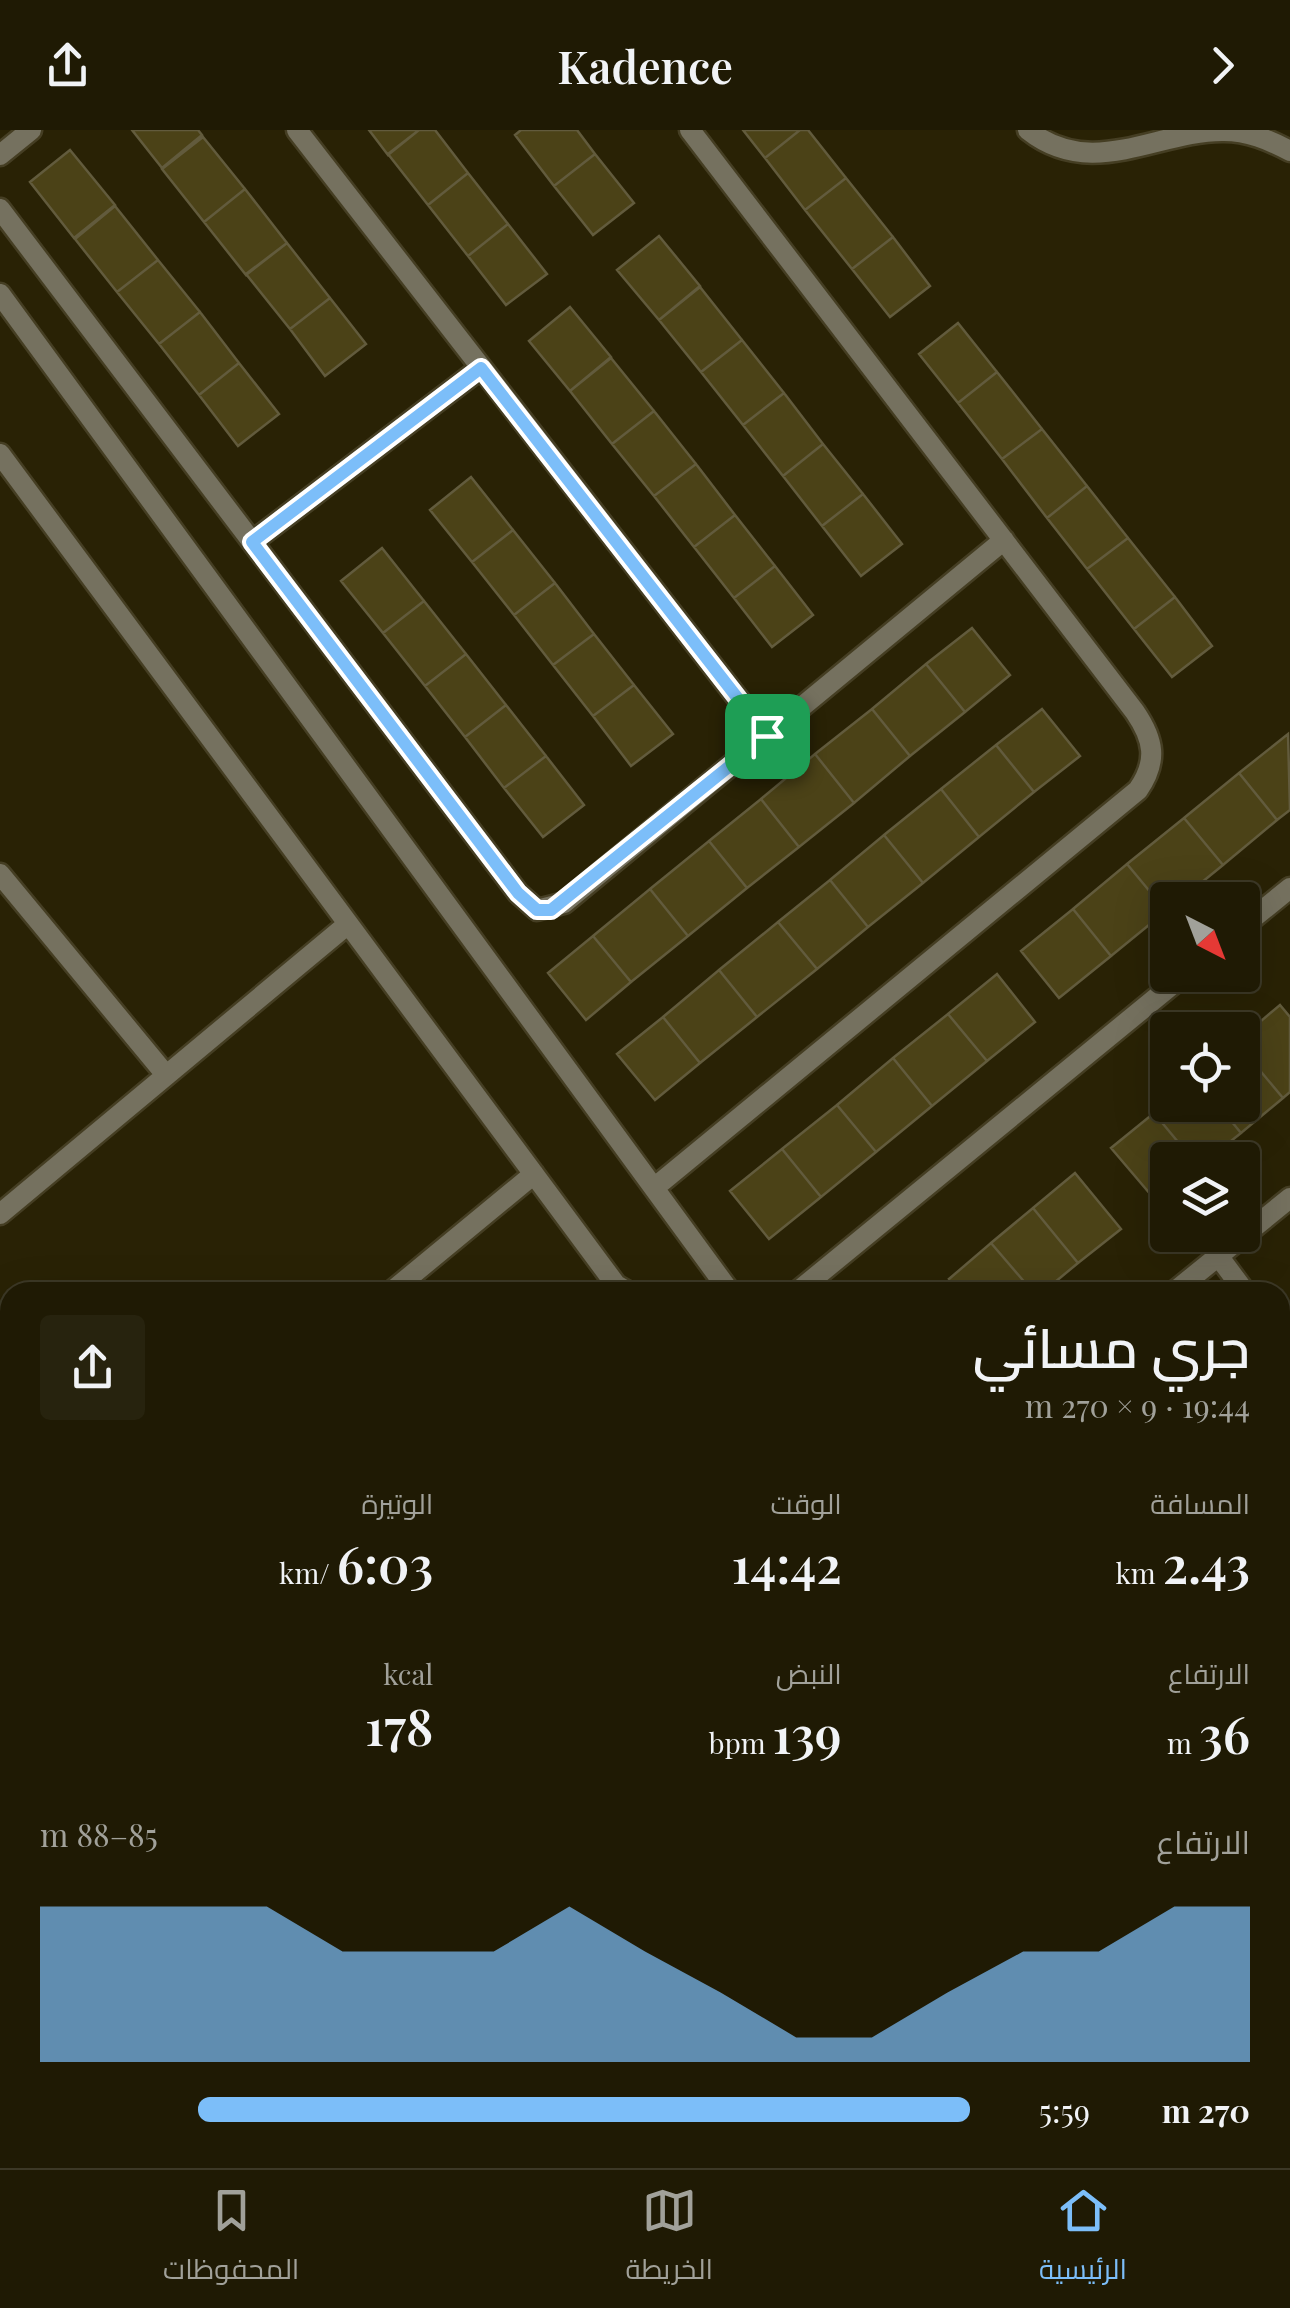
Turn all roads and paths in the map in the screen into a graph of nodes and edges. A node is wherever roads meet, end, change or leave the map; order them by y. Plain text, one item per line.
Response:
1 (30, 130) edge
2 (296, 130) edge
3 (690, 130) edge
4 (1028, 130) edge
5 (1290, 152) edge
6 (0, 154) edge
7 (0, 209) edge
8 (0, 294) edge
9 (481, 368) junction
10 (2, 459) edge
11 (1004, 540) junction
12 (252, 542) junction
13 (767, 736) junction
14 (0, 874) edge
15 (1290, 888) edge
16 (1260, 912) edge
17 (348, 924) junction
18 (1163, 992) edge
19 (166, 1075) junction
20 (534, 1174) junction
21 (654, 1188) junction
22 (1290, 1198) edge
23 (0, 1214) edge
24 (1219, 1257) junction
25 (403, 1282) edge
26 (615, 1282) edge
27 (723, 1282) edge
28 (809, 1282) edge
29 (1187, 1282) edge
30 (1238, 1282) edge

1 - 6 street
2 - 9 street
3 - 11 street
4 - 5 street
7 - 12 street
8 - 21 street
9 - 12 street
9 - 13 street
10 - 17 street
11 - 13 street
11 - 21 street
12 - 13 street
14 - 19 street
15 - 16 street
17 - 19 street
17 - 20 street
18 - 28 street
19 - 23 street
20 - 25 street
20 - 26 street
21 - 27 street
22 - 24 street
24 - 29 street
24 - 30 street

